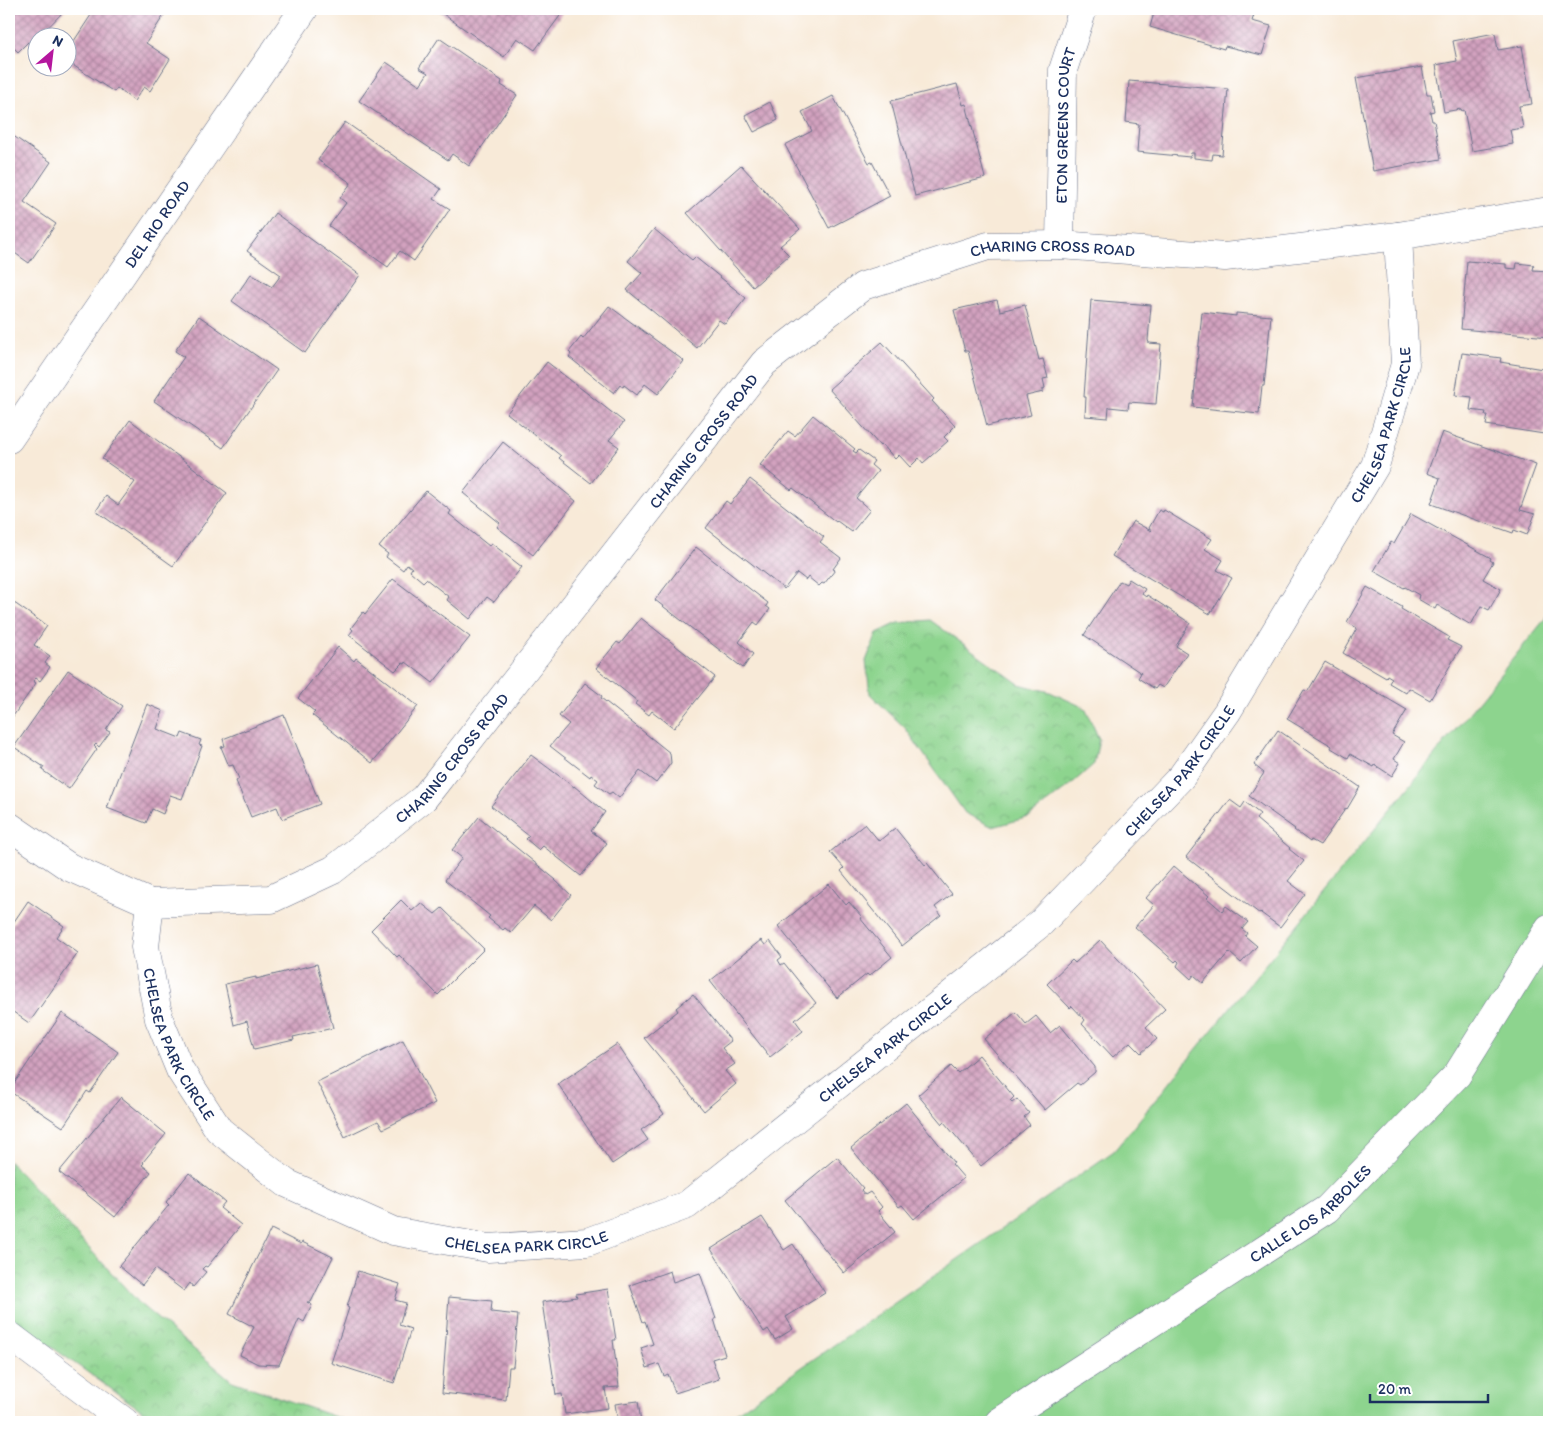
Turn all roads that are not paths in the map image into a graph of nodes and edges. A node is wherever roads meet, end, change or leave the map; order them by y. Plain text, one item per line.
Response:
1 (304, 9) edge
2 (1083, 9) edge
3 (1549, 211) edge
4 (1398, 236) junction
5 (1060, 245) junction
6 (9, 438) edge
7 (9, 826) edge
8 (150, 902) junction
9 (1549, 928) edge
10 (9, 1335) edge
11 (125, 1422) edge
12 (999, 1422) edge

1 - 6 street, DEL RIO ROAD
2 - 5 street, ETON GREENS COURT
3 - 4 street, CHARING CROSS ROAD
4 - 5 street, CHARING CROSS ROAD
4 - 8 street, CHELSEA PARK CIRCLE
5 - 8 street, CHARING CROSS ROAD
7 - 8 street, CHARING CROSS ROAD
9 - 12 street, CALLE LOS ARBOLES
10 - 11 street

